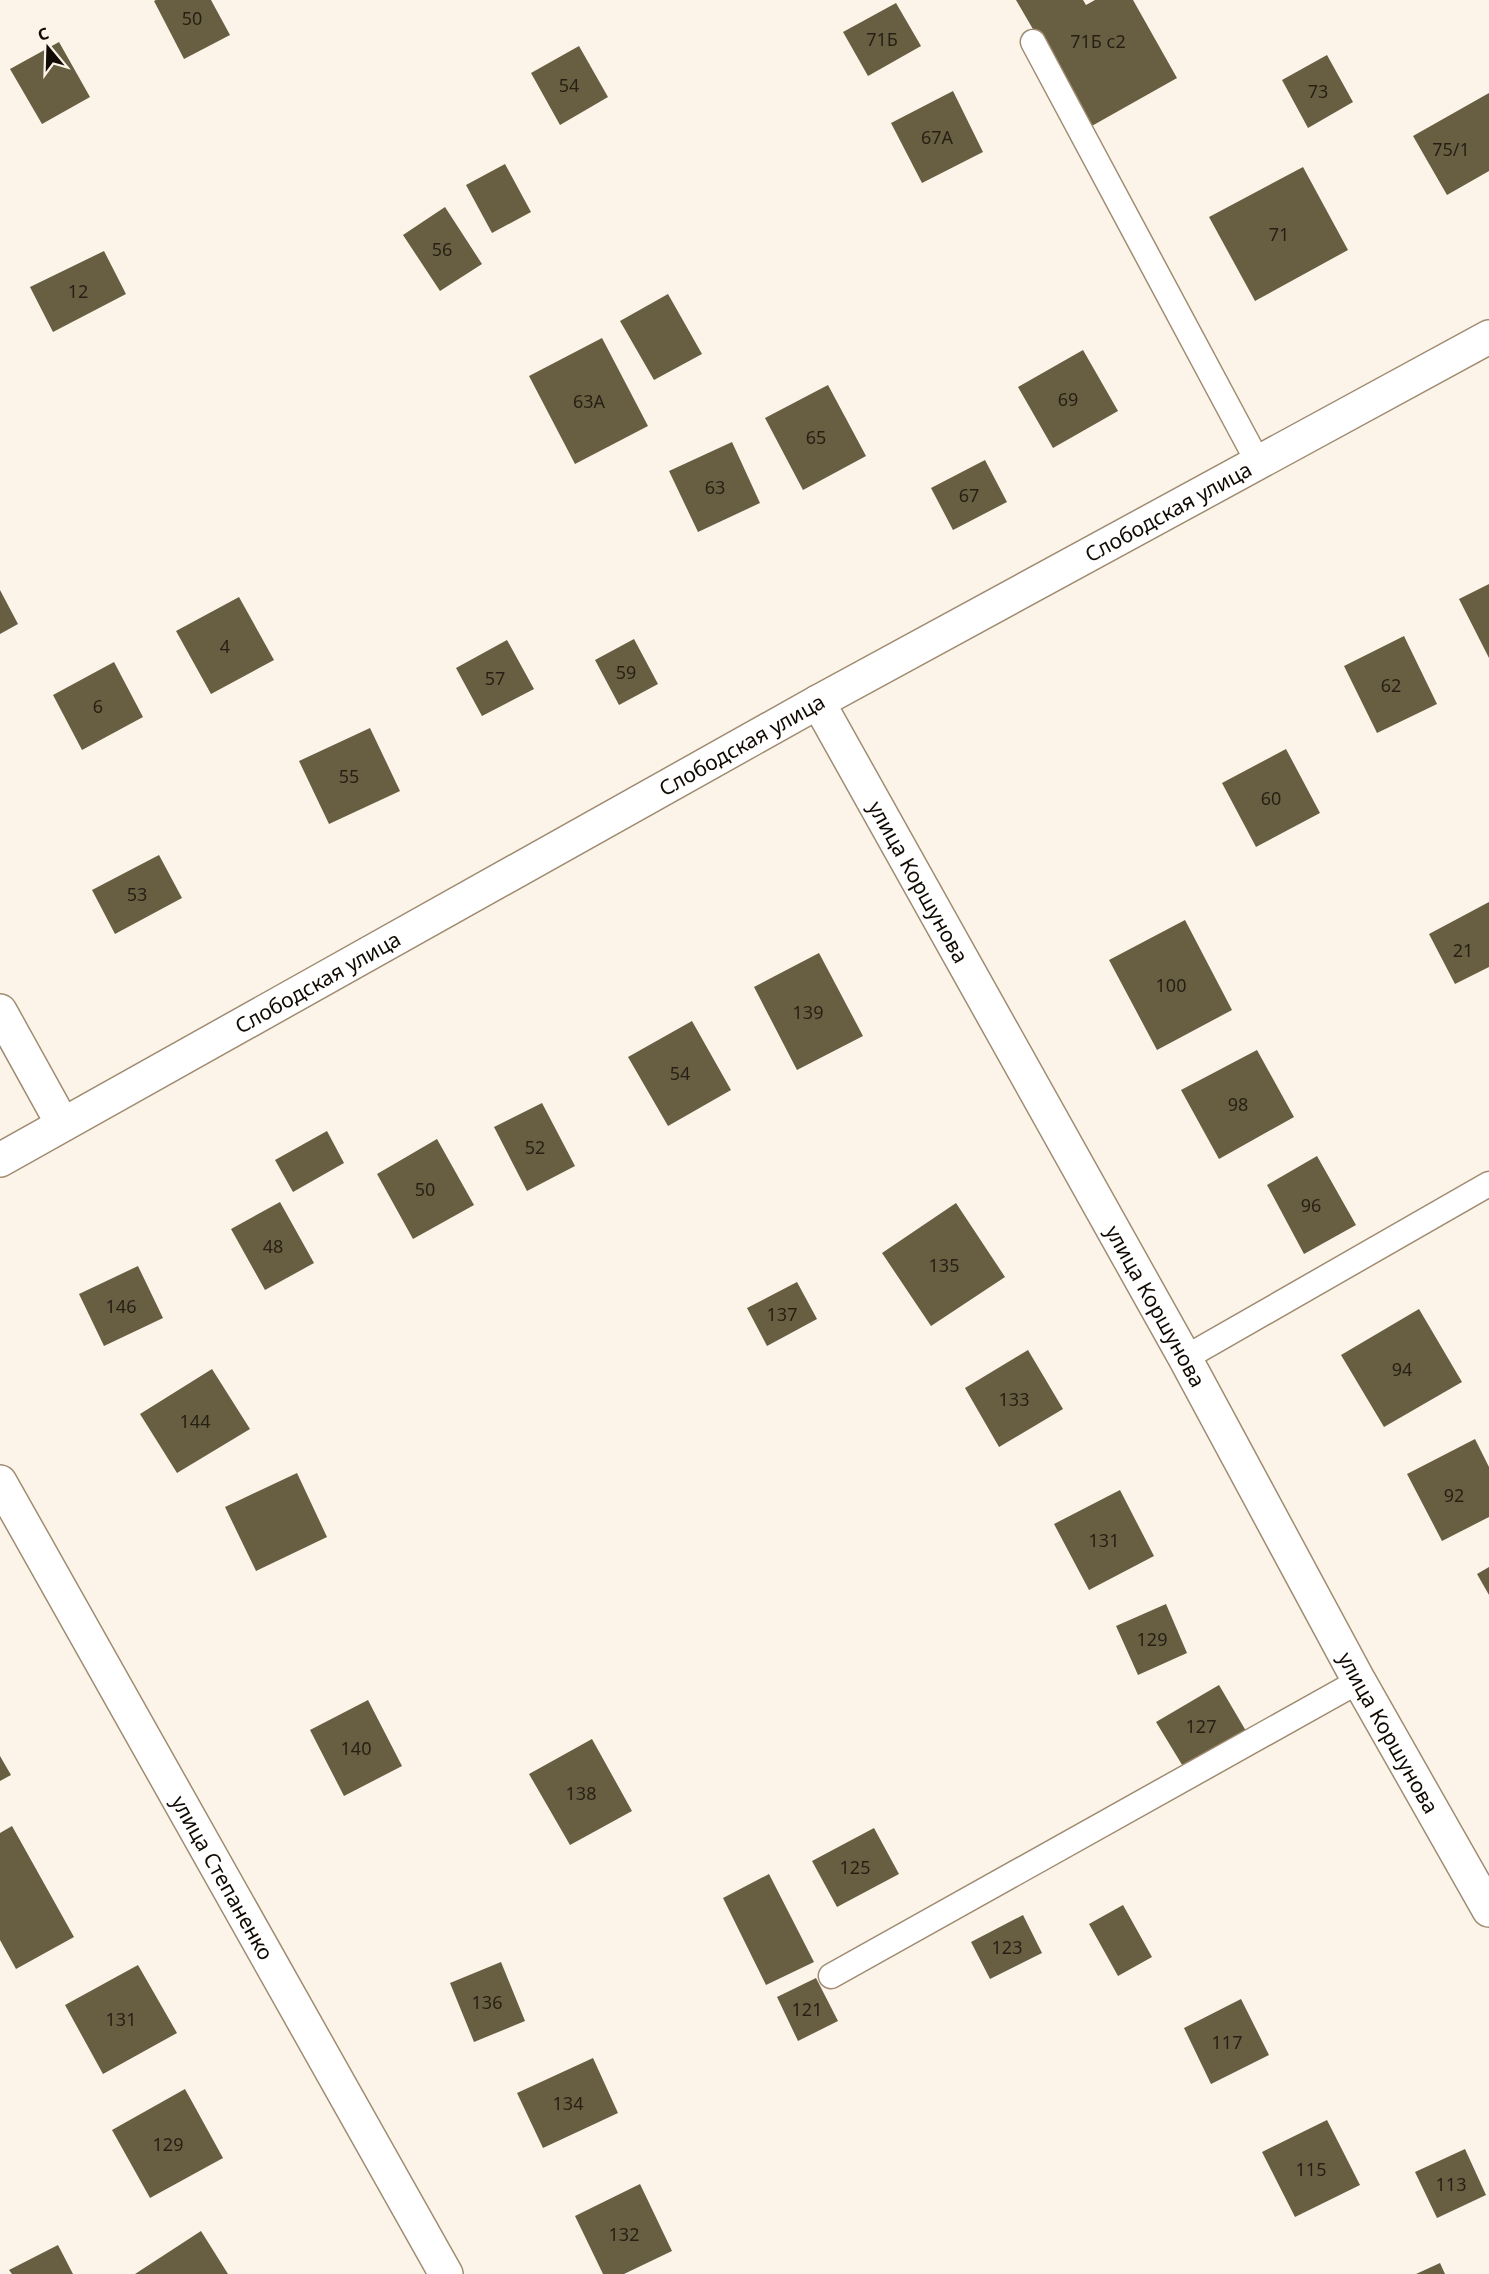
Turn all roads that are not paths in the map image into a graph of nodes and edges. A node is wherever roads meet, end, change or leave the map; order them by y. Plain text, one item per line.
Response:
1 (1033, 42) dead end
2 (1489, 337) edge
3 (1259, 464) junction
4 (818, 702) junction
5 (0, 1011) edge
6 (62, 1123) junction
7 (0, 1160) edge
8 (1489, 1184) edge
9 (1185, 1358) junction
10 (0, 1482) edge
11 (1359, 1681) junction
12 (1489, 1910) edge
13 (831, 1976) dead end
14 (446, 2274) edge

1 - 3 lane
2 - 3 street, Слободская улица
3 - 4 street, Слободская улица
4 - 6 street, Слободская улица
4 - 9 street, улица Коршунова
5 - 6 street
6 - 7 street, Слободская улица
8 - 9 lane
9 - 11 street, улица Коршунова
10 - 14 street, улица Степаненко
11 - 12 street, улица Коршунова
11 - 13 lane

